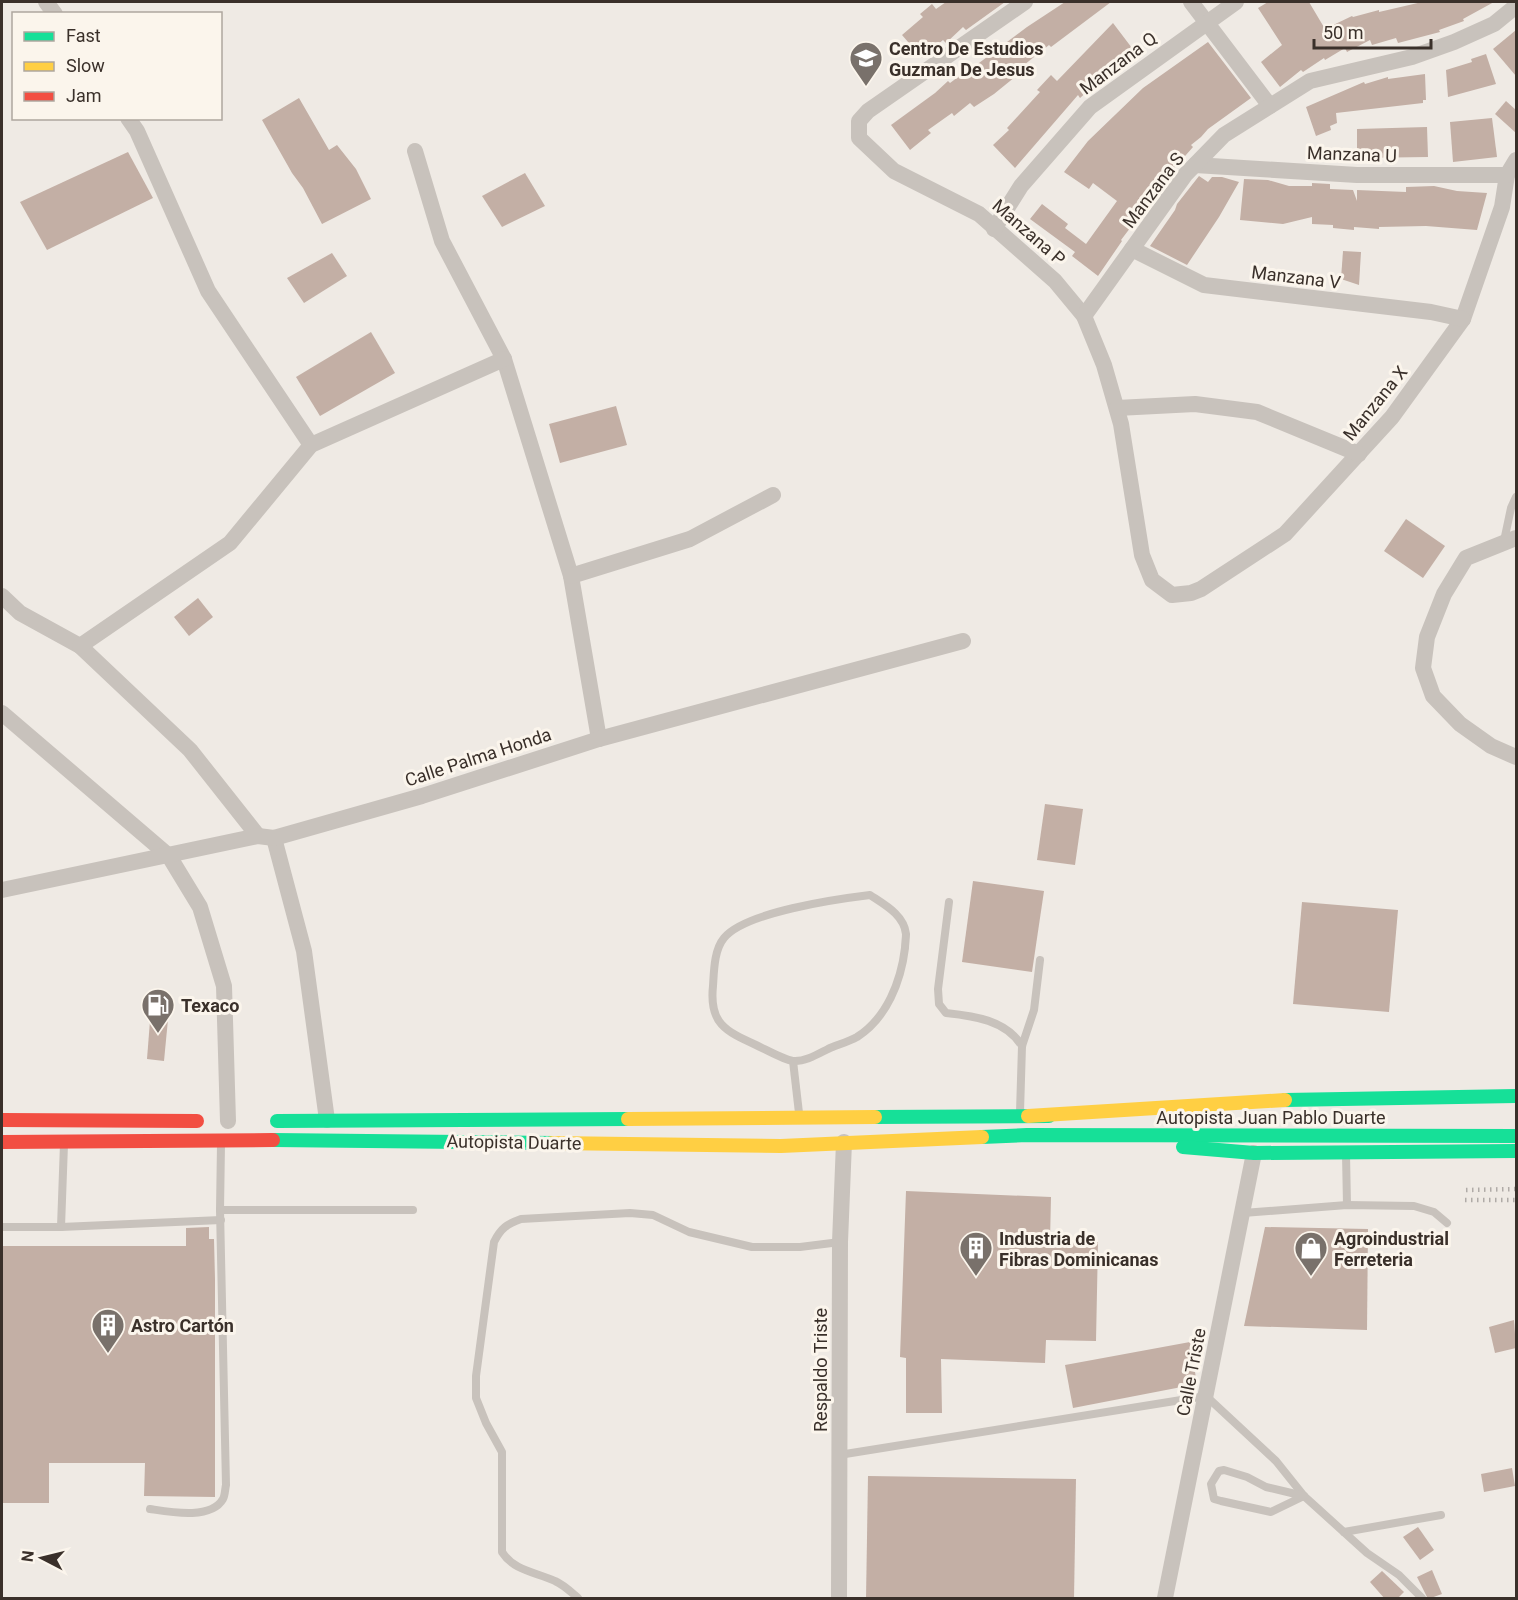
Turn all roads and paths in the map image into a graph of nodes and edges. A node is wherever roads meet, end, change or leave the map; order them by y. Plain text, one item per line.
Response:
1 (1024, 2) edge
2 (1191, 2) edge
3 (1236, 2) edge
4 (1516, 6) edge
5 (1207, 23) junction
6 (1270, 106) junction
7 (129, 120) edge
8 (415, 151) dead end
9 (1516, 160) edge
10 (1195, 165) junction
11 (1512, 178) edge
12 (994, 229) junction
13 (1132, 249) junction
14 (1084, 316) junction
15 (1463, 319) junction
16 (504, 359) junction
17 (1117, 408) junction
18 (311, 446) junction
19 (1359, 454) junction
20 (773, 495) dead end
21 (1516, 497) edge
22 (1510, 540) edge
23 (571, 576) junction
24 (1191, 593) joint
25 (2, 596) edge
26 (963, 641) dead end
27 (80, 646) junction
28 (2, 713) edge
29 (599, 739) junction
30 (1516, 757) edge
31 (266, 837) junction
32 (170, 856) junction
33 (2, 890) edge
34 (949, 902) dead end
35 (1040, 960) dead end
36 (1022, 1046) junction
37 (793, 1061) junction
38 (1516, 1096) edge
39 (1023, 1116) junction
40 (800, 1117) junction
41 (1238, 1117) dead end
42 (2, 1120) edge
43 (327, 1120) junction
44 (233, 1121) joint
45 (261, 1121) dead end
46 (1027, 1135) junction
47 (1516, 1136) edge
48 (221, 1140) junction
49 (64, 1141) junction
50 (2, 1142) edge
51 (843, 1143) junction
52 (1516, 1151) edge
53 (1254, 1152) junction
54 (1346, 1152) junction
55 (1347, 1205) junction
56 (220, 1210) junction
57 (413, 1210) dead end
58 (1243, 1213) junction
59 (221, 1220) junction
60 (1447, 1223) dead end
61 (2, 1227) edge
62 (61, 1227) junction
63 (840, 1242) junction
64 (1206, 1396) junction
65 (839, 1455) junction
66 (1304, 1496) junction
67 (150, 1509) dead end
68 (1441, 1515) dead end
69 (1344, 1532) junction
70 (578, 1599) edge
71 (839, 1599) edge
72 (1165, 1599) edge
73 (1422, 1599) edge

1 - 12 street, Manzana P
2 - 5 street
3 - 5 street, Manzana Q
4 - 6 street, Manzana S
5 - 6 street
5 - 12 street, Manzana Q
6 - 10 street, Manzana S
7 - 18 street
8 - 16 street
9 - 11 street
10 - 11 street, Manzana U
10 - 13 street, Manzana S
11 - 15 street, Manzana X
12 - 14 street, Manzana P
13 - 14 street, Manzana S
13 - 15 street, Manzana V
14 - 17 street, Manzana P
15 - 19 street, Manzana X
16 - 18 street
16 - 23 street
17 - 19 street
17 - 24 street, Manzana P
18 - 27 street
19 - 24 street, Manzana X
20 - 23 street
21 - 22 lane
22 - 30 street
23 - 29 street
25 - 27 street
26 - 29 street, Calle Palma Honda
27 - 31 street
28 - 32 street
29 - 31 street, Calle Palma Honda
31 - 32 street, Calle Palma Honda
31 - 43 street
32 - 33 street, Calle Palma Honda
32 - 44 street
34 - 36 lane
35 - 36 lane
36 - 39 lane
37 - 37 lane
37 - 40 lane
38 - 39 main road
39 - 40 main road, Autopista Duarte
39 - 41 main road, Autopista Juan Pablo Duarte
40 - 43 main road, Autopista Duarte
42 - 44 main road
43 - 45 main road, Autopista Duarte
46 - 47 main road, Autopista Juan Pablo Duarte
46 - 51 main road, Autopista Duarte
46 - 53 main road
48 - 49 main road, Autopista Duarte
48 - 51 main road, Autopista Duarte
48 - 56 lane
49 - 50 main road, Autopista Duarte
49 - 62 lane
51 - 63 street, Respaldo Triste
52 - 54 main road
53 - 54 main road
53 - 58 street, Calle Triste
54 - 55 lane
55 - 58 lane
55 - 60 lane
56 - 57 lane
56 - 59 lane
58 - 64 street, Calle Triste
59 - 62 lane
59 - 67 lane
61 - 62 lane
63 - 65 street, Respaldo Triste
63 - 70 lane
64 - 65 lane
64 - 66 lane
64 - 72 street, Calle Triste
65 - 71 street, Respaldo Triste
66 - 66 lane
66 - 69 lane
68 - 69 lane
69 - 73 lane

